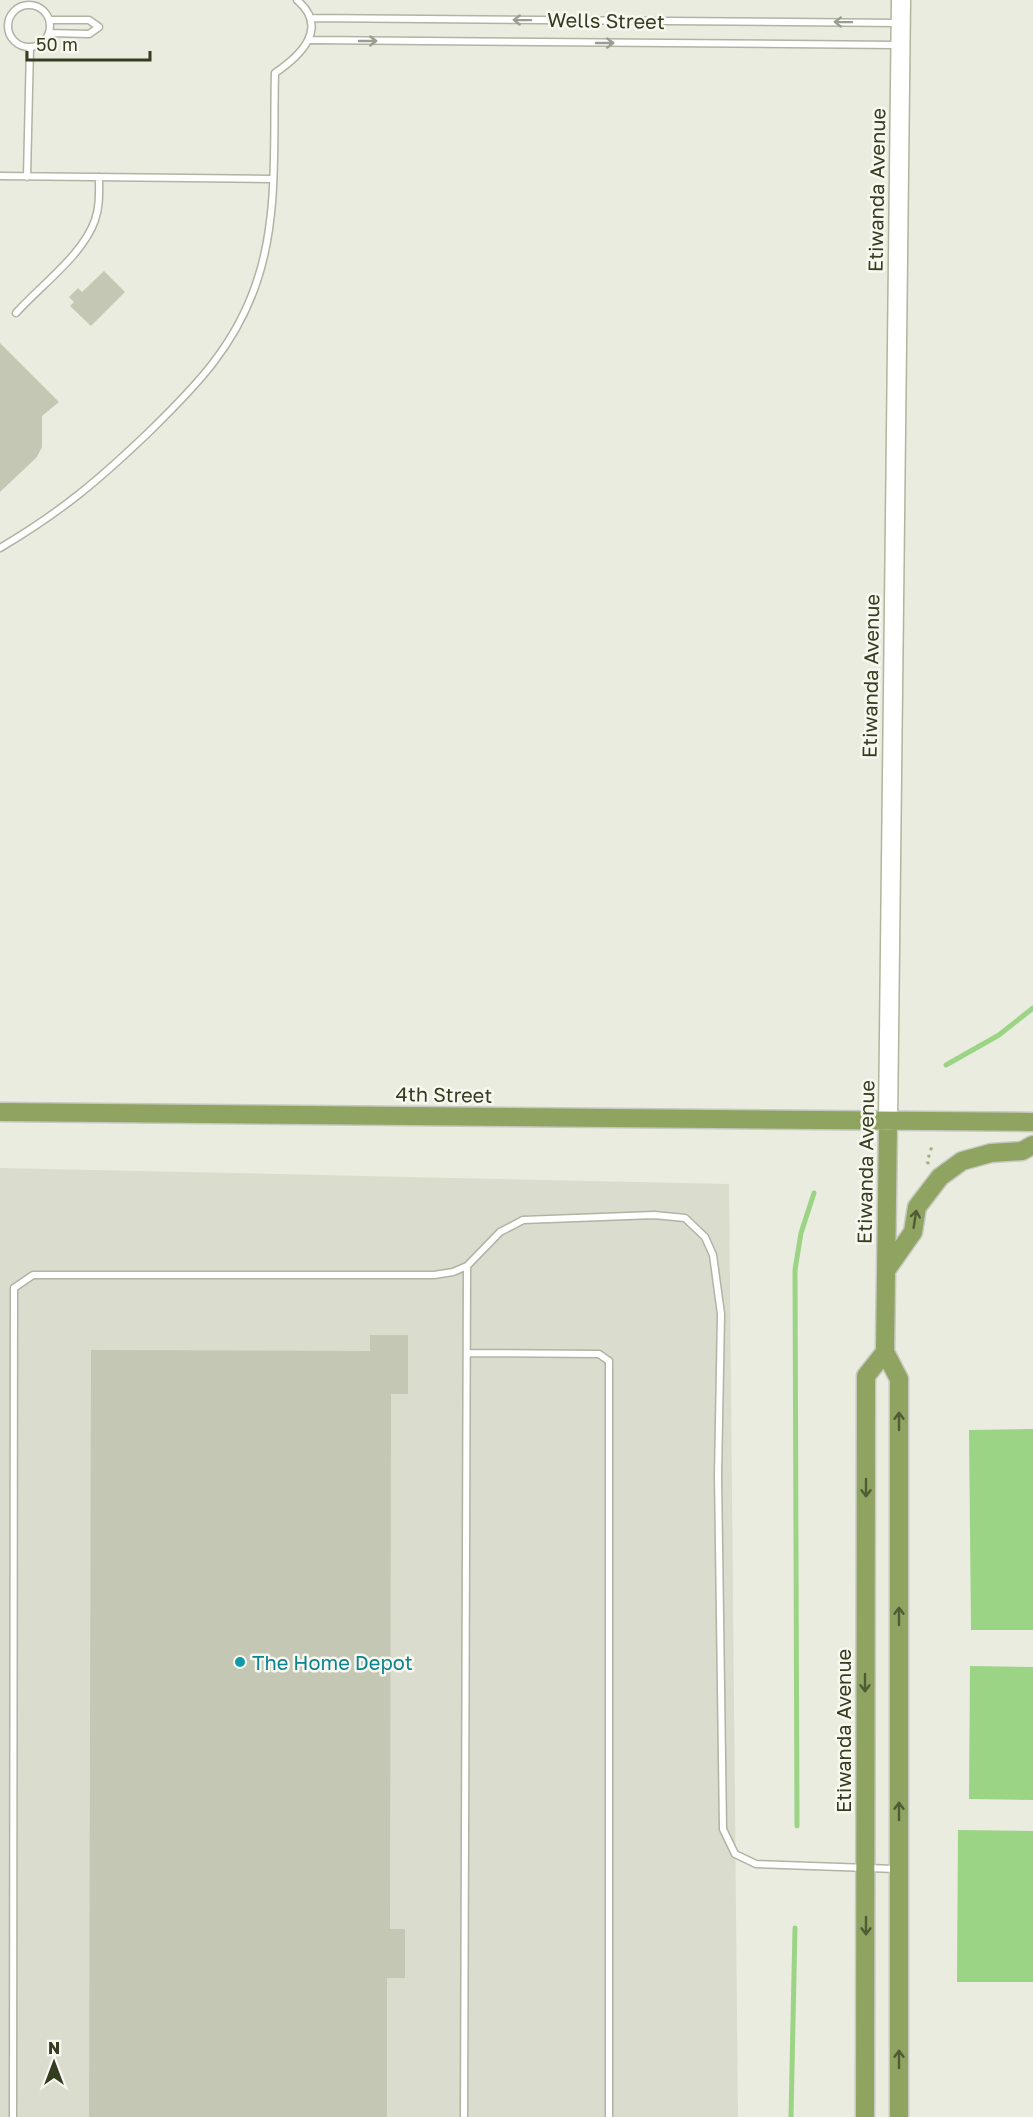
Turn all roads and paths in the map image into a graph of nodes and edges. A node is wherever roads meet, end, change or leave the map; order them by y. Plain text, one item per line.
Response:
1 (297, 0) edge
2 (901, 0) edge
3 (29, 3) edge
4 (310, 18) junction
5 (49, 20) junction
6 (901, 23) junction
7 (49, 33) junction
8 (310, 40) junction
9 (901, 45) junction
10 (30, 47) junction
11 (0, 176) edge
12 (27, 177) junction
13 (99, 177) junction
14 (271, 179) junction
15 (16, 313) dead end
16 (0, 548) edge
17 (0, 1112) edge
18 (888, 1122) junction
19 (1033, 1122) edge
20 (1033, 1145) edge
21 (932, 1146) dead end
22 (932, 1168) dead end
23 (467, 1266) junction
24 (887, 1269) junction
25 (885, 1352) junction
26 (467, 1353) junction
27 (866, 1867) junction
28 (899, 1869) junction
29 (13, 2117) edge
30 (464, 2117) edge
31 (609, 2117) edge
32 (865, 2117) edge
33 (898, 2117) edge

1 - 4 lane
2 - 6 main road, Etiwanda Avenue
3 - 5 lane
3 - 10 lane
6 -> 4 lane, Wells Street
4 - 8 lane
5 - 7 lane
5 - 7 lane
6 - 9 main road, Etiwanda Avenue
7 - 10 lane
8 -> 9 lane, Wells Street
8 - 14 lane
9 - 18 main road, Etiwanda Avenue
10 - 12 lane
11 - 12 lane
12 - 13 lane
13 - 14 lane
13 - 15 lane
14 - 16 lane
17 - 18 main road, 4th Street
18 - 19 main road, 4th Street
18 - 24 main road, Etiwanda Avenue
24 -> 20 main road
21 - 22 path
23 - 26 lane
23 - 27 lane
23 - 29 lane
24 - 25 main road, Etiwanda Avenue
25 -> 27 main road, Etiwanda Avenue
28 -> 25 main road, Etiwanda Avenue
26 - 30 lane
26 - 31 lane
27 - 28 lane
27 -> 32 main road, Etiwanda Avenue
33 -> 28 main road, Etiwanda Avenue

